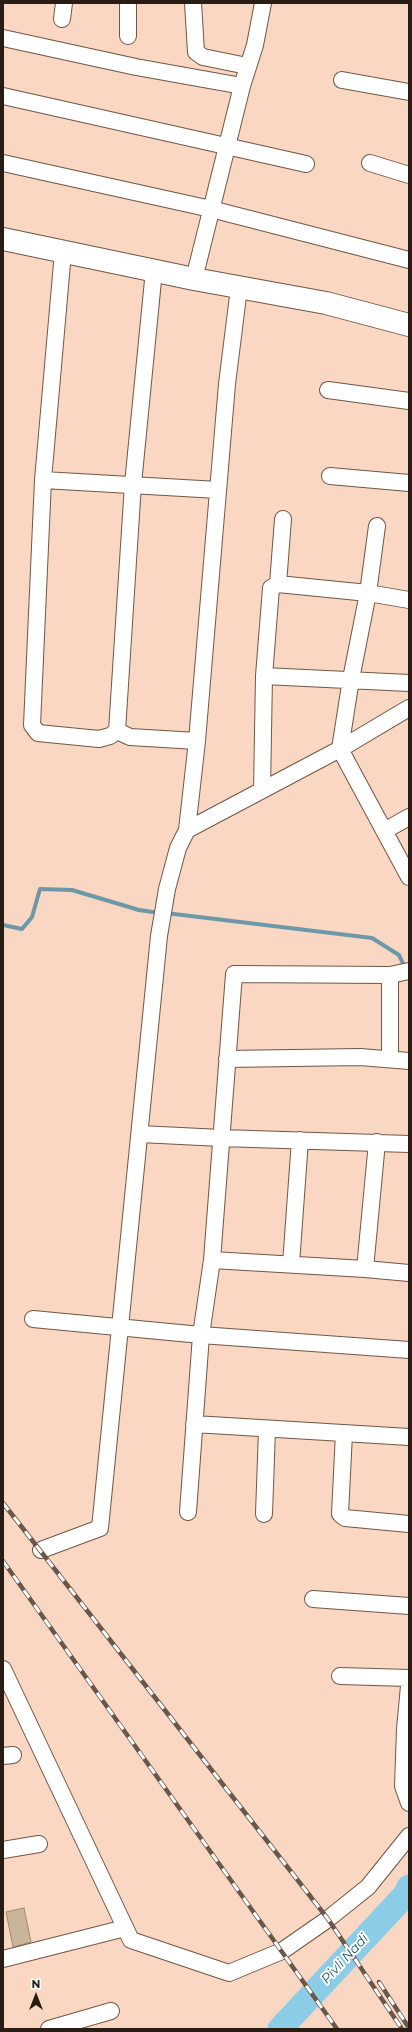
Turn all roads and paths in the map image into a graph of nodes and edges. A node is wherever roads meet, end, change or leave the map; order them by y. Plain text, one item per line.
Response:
1 (64, 3) edge
2 (128, 3) edge
3 (193, 3) edge
4 (263, 3) edge
5 (62, 19) dead end
6 (128, 36) dead end
7 (3, 38) edge
8 (244, 76) junction
9 (342, 80) dead end
10 (409, 92) edge
11 (3, 96) edge
12 (226, 147) junction
13 (3, 163) edge
14 (370, 163) dead end
15 (306, 164) dead end
16 (409, 175) edge
17 (211, 209) junction
18 (3, 239) edge
19 (63, 252) junction
20 (404, 259) edge
21 (154, 270) junction
22 (194, 279) junction
23 (239, 288) junction
24 (409, 325) edge
25 (328, 390) dead end
26 (409, 401) edge
27 (330, 476) dead end
28 (42, 480) junction
29 (409, 483) edge
30 (133, 484) junction
31 (218, 490) junction
32 (283, 518) dead end
33 (377, 526) dead end
34 (278, 584) junction
35 (368, 593) junction
36 (409, 600) edge
37 (264, 676) junction
38 (351, 679) junction
39 (409, 682) edge
40 (409, 708) edge
41 (117, 731) junction
42 (197, 741) junction
43 (340, 750) junction
44 (262, 790) junction
45 (409, 817) edge
46 (187, 830) junction
47 (384, 831) junction
48 (409, 877) edge
49 (409, 971) edge
50 (390, 975) junction
51 (228, 1059) junction
52 (390, 1059) junction
53 (409, 1061) edge
54 (140, 1134) junction
55 (221, 1138) junction
56 (300, 1140) junction
57 (377, 1142) junction
58 (409, 1144) edge
59 (212, 1260) junction
60 (291, 1264) junction
61 (365, 1269) junction
62 (409, 1273) edge
63 (33, 1319) dead end
64 (120, 1327) junction
65 (201, 1335) junction
66 (409, 1350) edge
67 (194, 1424) junction
68 (267, 1429) junction
69 (344, 1433) junction
70 (409, 1437) edge
71 (188, 1512) dead end
72 (264, 1514) dead end
73 (409, 1524) edge
74 (41, 1550) dead end
75 (313, 1599) dead end
76 (409, 1606) edge
77 (3, 1669) edge
78 (340, 1676) dead end
79 (409, 1678) edge
80 (409, 1686) edge
81 (409, 1803) edge
82 (409, 1836) edge
83 (39, 1844) dead end
84 (3, 1850) edge
85 (125, 1928) junction
86 (3, 1959) edge
87 (111, 2011) dead end
88 (49, 2029) edge

1 - 5 street
2 - 6 street
3 - 8 street
4 - 8 street
7 - 8 street
8 - 12 street
9 - 10 street
11 - 12 street
12 - 15 street
12 - 17 street
13 - 17 street
14 - 16 street
17 - 20 street
17 - 22 street
18 - 19 main road
19 - 21 main road
19 - 28 street
21 - 22 main road
21 - 30 street
22 - 23 main road
23 - 24 main road
23 - 31 street
25 - 26 street
27 - 29 street
28 - 30 street
28 - 41 street
30 - 31 street
30 - 41 street
31 - 42 street
32 - 34 street
33 - 35 street
34 - 35 street
34 - 37 street
35 - 36 street
35 - 38 street
37 - 38 street
37 - 44 street
38 - 39 street
38 - 43 street
40 - 43 street
41 - 42 street
42 - 46 street
43 - 44 street
43 - 47 street
44 - 46 street
45 - 47 street
46 - 54 street
47 - 48 street
49 - 50 street
50 - 51 street
50 - 52 street
51 - 52 street
51 - 55 street
52 - 53 street
54 - 55 street
54 - 64 street
55 - 56 street
55 - 59 street
56 - 57 street
56 - 60 street
57 - 58 street
57 - 61 street
59 - 60 street
59 - 65 street
60 - 61 street
61 - 62 street
63 - 64 street
64 - 65 street
64 - 74 street
65 - 66 street
65 - 67 street
67 - 68 street
67 - 71 street
68 - 69 street
68 - 72 street
69 - 70 street
69 - 73 street
75 - 76 street
77 - 85 street
78 - 79 street
80 - 81 street
82 - 85 street
83 - 84 street
85 - 86 street
87 - 88 street

